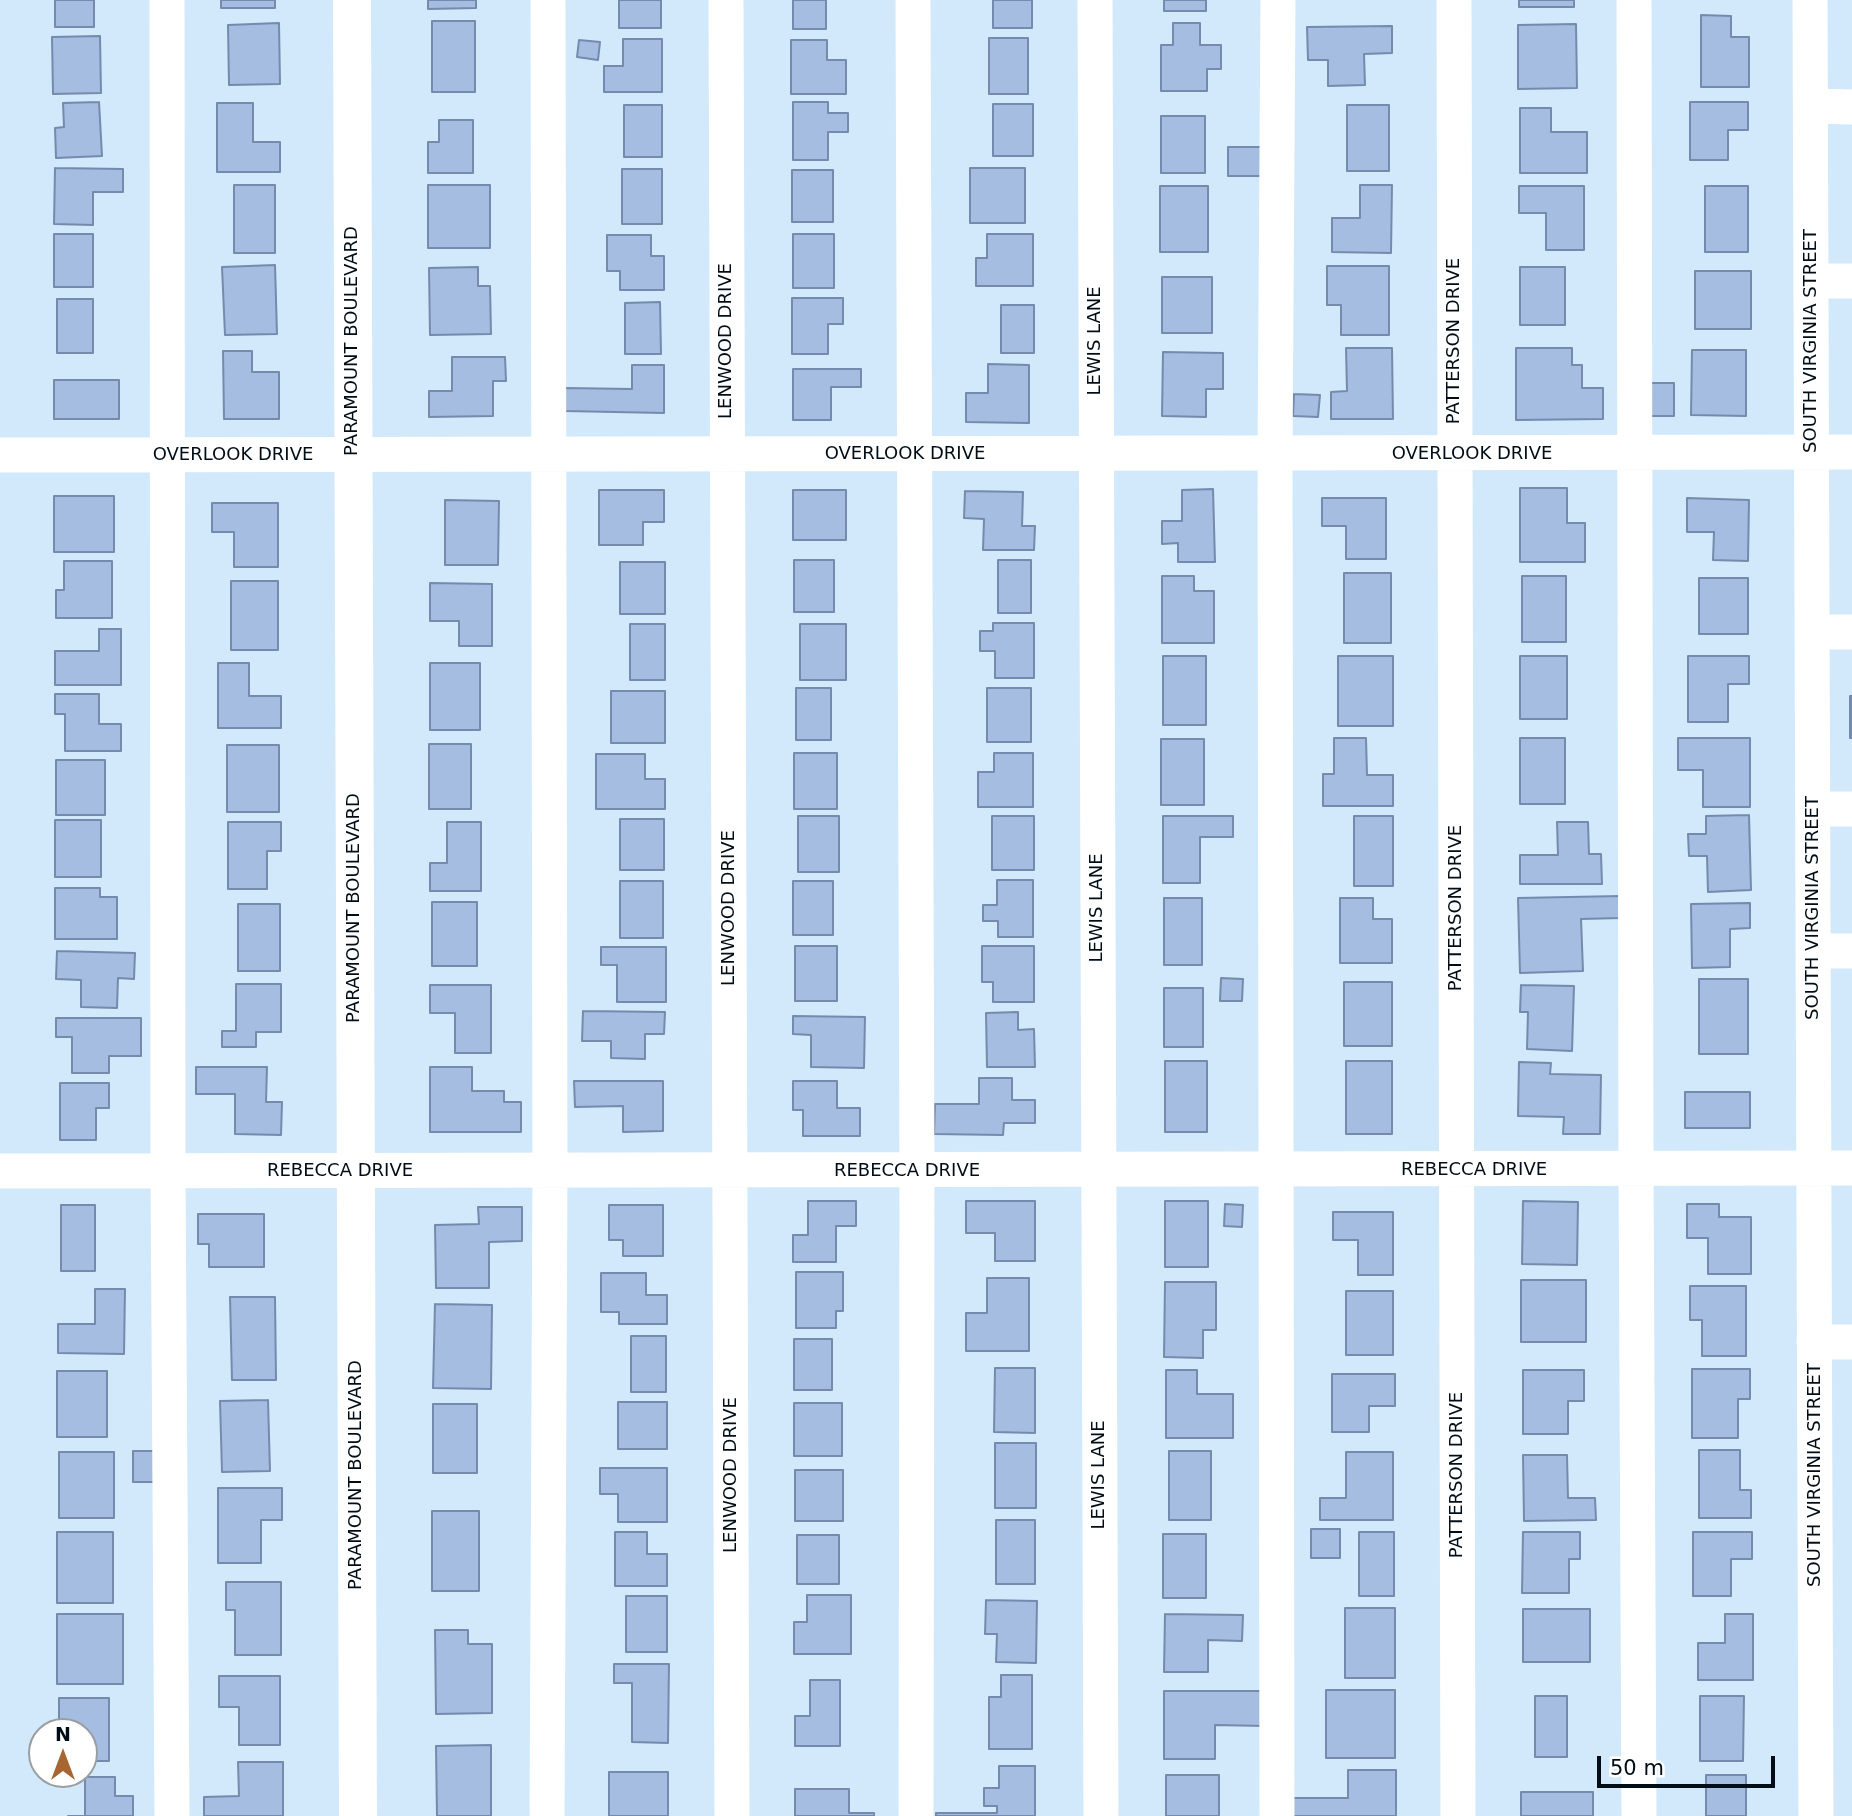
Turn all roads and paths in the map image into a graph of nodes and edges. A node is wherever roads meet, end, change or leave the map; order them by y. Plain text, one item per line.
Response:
1 (166, 0) edge
2 (352, 0) edge
3 (548, 0) edge
4 (726, 0) edge
5 (913, 0) edge
6 (1095, 0) edge
7 (1278, 0) edge
8 (1454, 0) edge
9 (1634, 0) edge
10 (1810, 0) edge
11 (1811, 106) junction
12 (1852, 107) edge
13 (1813, 281) junction
14 (1852, 281) edge
15 (1811, 452) junction
16 (1852, 452) edge
17 (726, 453) junction
18 (1634, 453) junction
19 (353, 454) junction
20 (548, 454) junction
21 (913, 454) junction
22 (1095, 454) junction
23 (1275, 454) junction
24 (1454, 454) junction
25 (0, 455) edge
26 (167, 455) junction
27 (1812, 632) junction
28 (1852, 632) edge
29 (1852, 808) edge
30 (1813, 809) junction
31 (1813, 951) junction
32 (1852, 951) edge
33 (1852, 1168) edge
34 (1636, 1169) junction
35 (1813, 1169) junction
36 (1098, 1170) junction
37 (1276, 1170) junction
38 (1457, 1170) junction
39 (0, 1171) edge
40 (167, 1171) junction
41 (354, 1171) junction
42 (550, 1171) junction
43 (730, 1171) junction
44 (917, 1171) junction
45 (1814, 1342) junction
46 (1852, 1342) edge
47 (172, 1816) edge
48 (358, 1816) edge
49 (547, 1816) edge
50 (732, 1816) edge
51 (916, 1816) edge
52 (1101, 1816) edge
53 (1277, 1816) edge
54 (1458, 1816) edge
55 (1639, 1816) edge
56 (1816, 1816) edge

1 - 26 street
2 - 19 main road, PARAMOUNT BOULEVARD
3 - 20 street
4 - 17 street, LENWOOD DRIVE
5 - 21 street
6 - 22 street, LEWIS LANE
7 - 23 street
8 - 24 street, PATTERSON DRIVE
9 - 18 street
10 - 11 street, SOUTH VIRGINIA STREET
11 - 12 street
11 - 13 street, SOUTH VIRGINIA STREET
13 - 14 street
13 - 15 street, SOUTH VIRGINIA STREET
15 - 16 street, OVERLOOK DRIVE
15 - 18 street, OVERLOOK DRIVE
15 - 27 street, SOUTH VIRGINIA STREET
17 - 20 street, OVERLOOK DRIVE
17 - 21 street, OVERLOOK DRIVE
17 - 43 street, LENWOOD DRIVE
18 - 24 street, OVERLOOK DRIVE
18 - 34 street
19 - 20 street, OVERLOOK DRIVE
19 - 26 street, OVERLOOK DRIVE
19 - 41 main road, PARAMOUNT BOULEVARD
20 - 42 street
21 - 22 street, OVERLOOK DRIVE
21 - 44 street
22 - 23 street, OVERLOOK DRIVE
22 - 36 street, LEWIS LANE
23 - 24 street, OVERLOOK DRIVE
23 - 37 street
24 - 38 street, PATTERSON DRIVE
25 - 26 street, OVERLOOK DRIVE
26 - 40 street
27 - 28 street
27 - 30 street, SOUTH VIRGINIA STREET
29 - 30 street
30 - 31 street, SOUTH VIRGINIA STREET
31 - 32 street
31 - 35 street, SOUTH VIRGINIA STREET
33 - 35 street, REBECCA DRIVE
34 - 35 street, REBECCA DRIVE
34 - 38 street, REBECCA DRIVE
34 - 55 street
35 - 45 street, SOUTH VIRGINIA STREET
36 - 37 street, REBECCA DRIVE
36 - 44 street, REBECCA DRIVE
36 - 52 street, LEWIS LANE
37 - 38 street, REBECCA DRIVE
37 - 53 street
38 - 54 street, PATTERSON DRIVE
39 - 40 street, REBECCA DRIVE
40 - 41 street, REBECCA DRIVE
40 - 47 street
41 - 42 street, REBECCA DRIVE
41 - 48 main road, PARAMOUNT BOULEVARD
42 - 43 street, REBECCA DRIVE
42 - 49 street
43 - 44 street, REBECCA DRIVE
43 - 50 street, LENWOOD DRIVE
44 - 51 street
45 - 46 street
45 - 56 street, SOUTH VIRGINIA STREET

